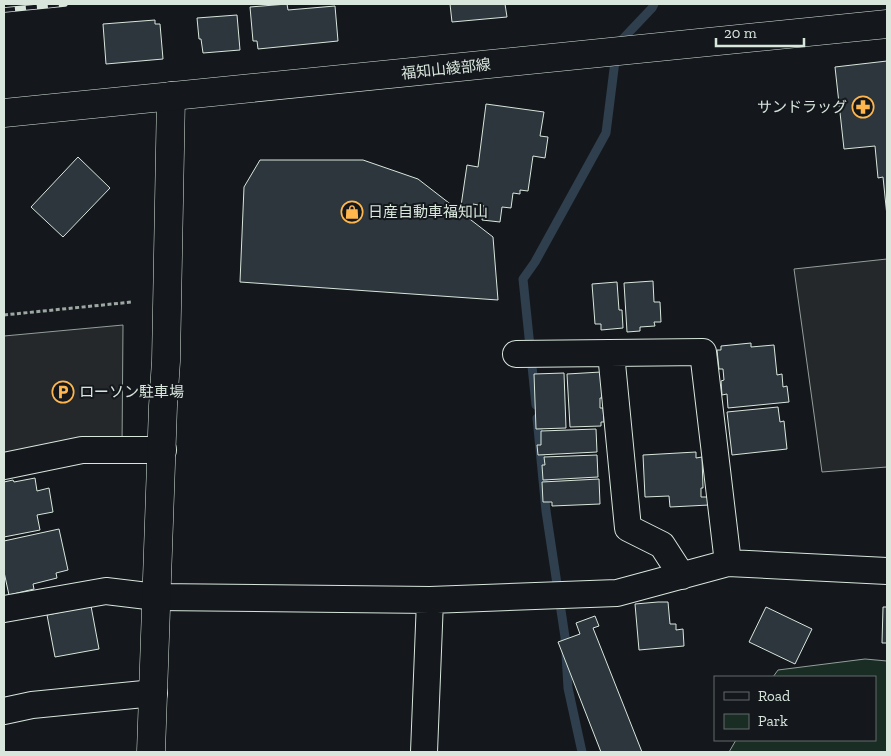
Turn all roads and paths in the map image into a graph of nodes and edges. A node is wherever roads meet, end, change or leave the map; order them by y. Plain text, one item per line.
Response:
1 (887, 24) edge
2 (171, 96) junction
3 (4, 113) edge
4 (132, 302) dead end
5 (4, 315) edge
6 (611, 353) junction
7 (516, 354) dead end
8 (163, 450) junction
9 (4, 466) edge
10 (728, 563) junction
11 (887, 571) edge
12 (682, 576) junction
13 (156, 597) junction
14 (430, 600) junction
15 (4, 609) edge
16 (154, 693) junction
17 (4, 711) edge
18 (151, 752) edge
19 (424, 752) edge

1 - 2 main road, 福知山綾部線
2 - 3 main road, 福知山綾部線
2 - 8 main road
4 - 5 path
6 - 7 street
6 - 10 street
6 - 12 street
8 - 9 street
8 - 13 main road
10 - 11 street
10 - 12 street
12 - 14 street
13 - 14 street
13 - 15 street
13 - 16 main road
14 - 19 street
16 - 17 street
16 - 18 main road

